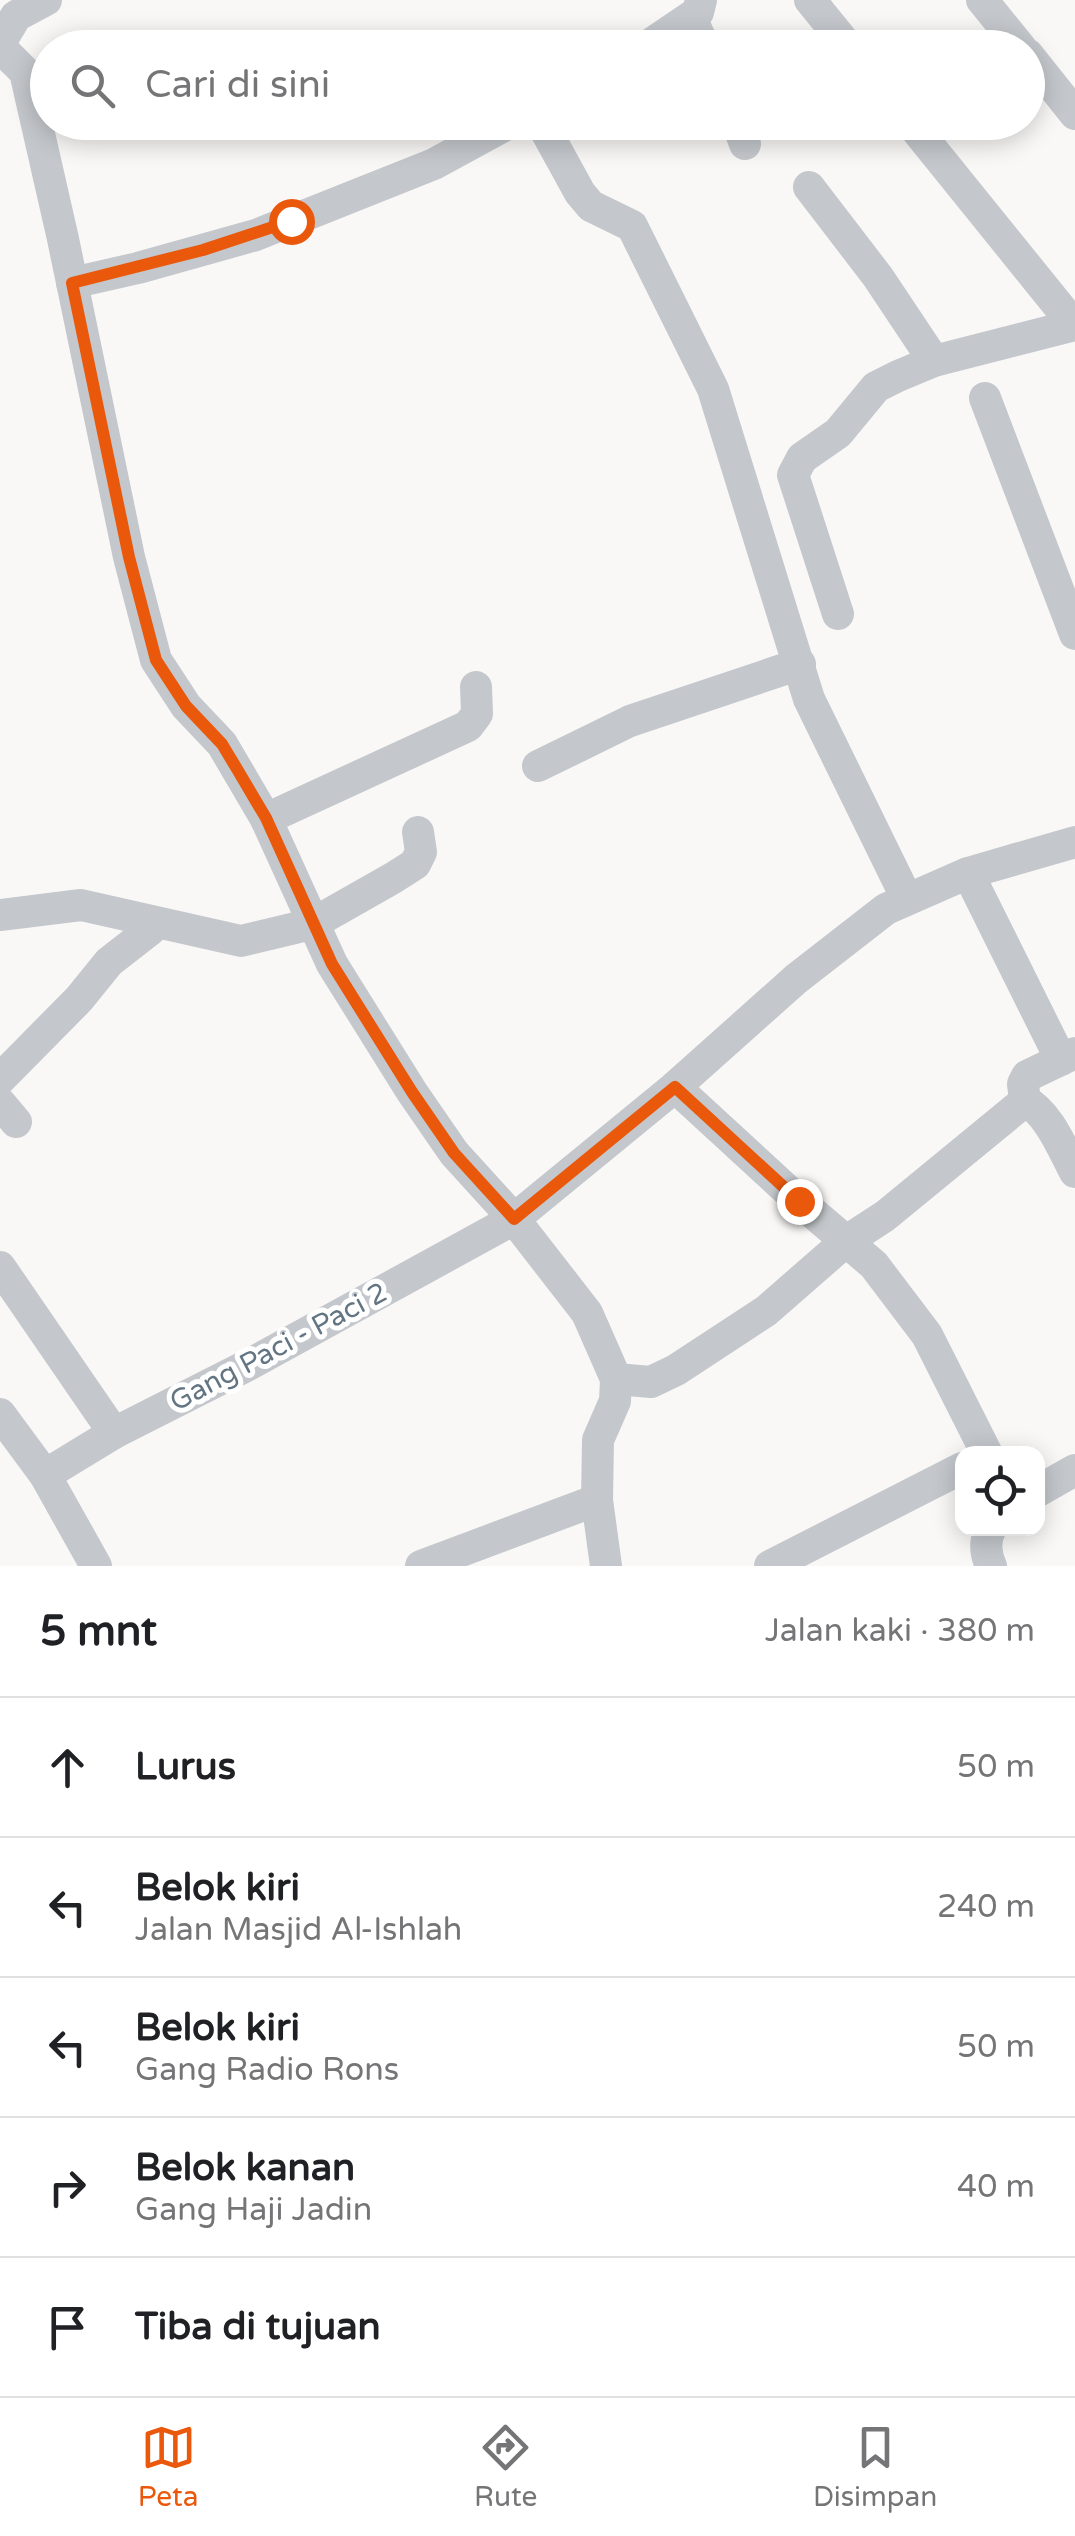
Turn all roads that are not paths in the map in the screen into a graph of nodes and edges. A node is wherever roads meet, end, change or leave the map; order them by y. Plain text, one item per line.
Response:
1 (46, 0) edge
2 (810, 0) edge
3 (982, 0) edge
4 (834, 30) edge
5 (1006, 30) edge
6 (0, 45) edge
7 (1045, 77) edge
8 (30, 94) edge
9 (1075, 114) edge
10 (40, 140) edge
11 (478, 140) edge
12 (551, 140) edge
13 (925, 140) edge
14 (809, 187) dead end
15 (72, 283) junction
16 (1075, 325) edge
17 (934, 362) junction
18 (984, 398) dead end
19 (838, 614) dead end
20 (1075, 634) edge
21 (800, 664) junction
22 (476, 688) dead end
23 (538, 766) dead end
24 (266, 818) junction
25 (418, 832) dead end
26 (1075, 842) edge
27 (968, 873) junction
28 (907, 899) junction
29 (0, 915) edge
30 (312, 924) junction
31 (150, 930) dead end
32 (1068, 1056) edge
33 (0, 1078) edge
34 (675, 1087) junction
35 (1025, 1101) junction
36 (1075, 1172) edge
37 (514, 1219) junction
38 (845, 1242) junction
39 (0, 1268) edge
40 (616, 1379) junction
41 (0, 1414) edge
42 (114, 1433) junction
43 (983, 1446) edge
44 (1075, 1470) edge
45 (955, 1472) edge
46 (44, 1475) junction
47 (1045, 1487) edge
48 (597, 1500) junction
49 (987, 1536) edge
50 (85, 1561) edge
51 (421, 1566) edge
52 (606, 1566) edge
53 (770, 1566) edge
54 (991, 1566) edge

1 - 6 street
2 - 4 street
3 - 5 street
6 - 8 street
7 - 9 street
10 - 15 street
11 - 15 street
12 - 21 street
13 - 16 street
14 - 17 street
15 - 24 street
16 - 17 street
17 - 19 street
18 - 20 street
21 - 23 street
21 - 28 street
22 - 24 street
24 - 30 street
25 - 30 street
26 - 27 street, Gang Paci - Paci 2
27 - 28 street, Gang Paci - Paci 2
27 - 32 street
28 - 34 street, Gang Paci - Paci 2
29 - 30 street
30 - 37 street
31 - 33 street
32 - 35 street
34 - 37 street, Gang Paci - Paci 2
34 - 38 street
35 - 36 street
35 - 38 street
37 - 40 street
37 - 42 street, Gang Paci - Paci 2
38 - 40 street
38 - 43 street
39 - 42 street
40 - 48 street
41 - 46 street
42 - 46 street, Gang Paci - Paci 2
44 - 47 street
45 - 53 street
46 - 50 street
48 - 51 street
48 - 52 street
49 - 54 street

